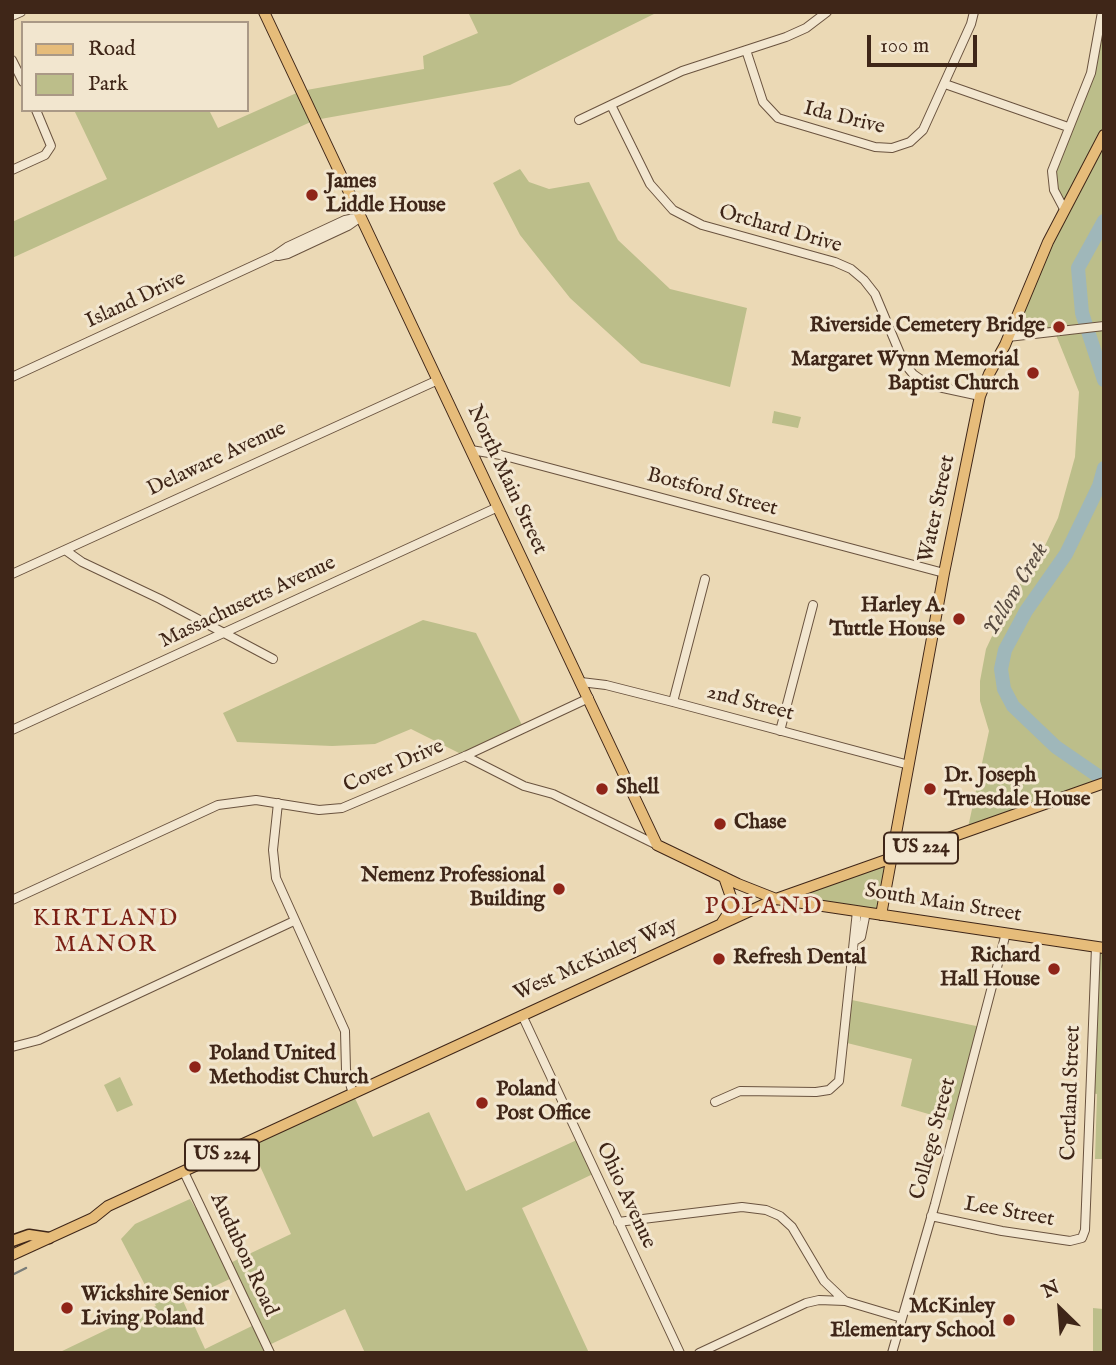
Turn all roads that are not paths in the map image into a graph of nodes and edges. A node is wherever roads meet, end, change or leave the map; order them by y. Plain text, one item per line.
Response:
1 (21, 12) edge
2 (264, 12) edge
3 (827, 12) edge
4 (974, 12) edge
5 (1102, 12) edge
6 (12, 16) edge
7 (746, 50) junction
8 (12, 60) edge
9 (21, 78) edge
10 (945, 84) junction
11 (611, 105) junction
12 (37, 112) edge
13 (579, 120) dead end
14 (1068, 127) junction
15 (1104, 135) edge
16 (12, 170) edge
17 (1064, 209) junction
18 (360, 217) junction
19 (1104, 326) edge
20 (1008, 337) junction
21 (12, 377) edge
22 (438, 380) junction
23 (981, 396) junction
24 (471, 450) junction
25 (498, 507) junction
26 (65, 550) junction
27 (944, 573) junction
28 (12, 574) edge
29 (705, 579) dead end
30 (813, 605) dead end
31 (223, 633) junction
32 (273, 659) dead end
33 (581, 682) junction
34 (589, 698) junction
35 (673, 702) junction
36 (12, 730) edge
37 (780, 731) junction
38 (466, 756) junction
39 (909, 765) junction
40 (1104, 783) edge
41 (278, 803) junction
42 (657, 845) junction
43 (891, 859) junction
44 (724, 877) junction
45 (776, 899) junction
46 (12, 900) edge
47 (862, 912) junction
48 (881, 915) junction
49 (294, 921) junction
50 (721, 925) junction
51 (1006, 933) junction
52 (1100, 948) edge
53 (522, 1015) junction
54 (12, 1047) edge
55 (353, 1094) junction
56 (715, 1102) dead end
57 (184, 1171) junction
58 (931, 1216) junction
59 (618, 1222) junction
60 (49, 1238) junction
61 (1080, 1240) joint
62 (12, 1241) edge
63 (12, 1255) edge
64 (845, 1301) junction
65 (902, 1318) junction
66 (270, 1353) edge
67 (680, 1353) edge
68 (699, 1353) edge
69 (892, 1353) edge

1 - 6 street
2 - 18 main road, North Main Street
3 - 7 street
4 - 10 street, Ida Drive
5 - 14 street
7 - 10 street, Ida Drive
7 - 11 street
8 - 9 street
10 - 14 street
11 - 13 street
11 - 23 street, Orchard Drive
12 - 16 street
14 - 17 street
15 - 17 main road, Water Street
17 - 20 main road, Water Street
18 - 21 street, Island Drive
18 - 22 main road, North Main Street
19 - 20 street
20 - 23 main road, Water Street
22 - 24 main road, North Main Street
22 - 26 street, Delaware Avenue
23 - 27 main road, Water Street
24 - 25 main road, North Main Street
24 - 27 street, Botsford Street
25 - 31 street, Massachusetts Avenue
25 - 33 main road, North Main Street
26 - 28 street, Delaware Avenue
26 - 31 street
27 - 39 main road, Water Street
29 - 35 street
30 - 37 street
31 - 32 street
31 - 36 street, Massachusetts Avenue
33 - 34 main road, North Main Street
33 - 35 street, 2nd Street
34 - 38 street, Cover Drive
34 - 42 main road, North Main Street
35 - 37 street, 2nd Street
37 - 39 street, 2nd Street
38 - 41 street, Cover Drive
38 - 42 street
39 - 43 main road, Water Street
40 - 43 main road, US 224
41 - 46 street, Cover Drive
41 - 49 street
42 - 44 main road
43 - 45 main road, US 224
43 - 48 main road, Water Street
44 - 45 main road
44 - 50 main road
45 - 47 main road, South Main Street
45 - 50 main road, West McKinley Way / US 224
47 - 48 main road, South Main Street
47 - 56 street
48 - 51 main road, South Main Street
49 - 54 street
49 - 55 street
50 - 53 main road, West McKinley Way / US 224
51 - 52 main road, South Main Street
51 - 58 street, College Street
52 - 61 street, Cortland Street
53 - 55 main road, West McKinley Way / US 224
53 - 59 street, Ohio Avenue
55 - 57 main road, US 224
57 - 60 main road, US 224
57 - 66 street, Audubon Road
58 - 61 street, Lee Street
58 - 65 street, College Street
59 - 64 street
59 - 67 street, Ohio Avenue
60 - 62 highway
60 - 63 main road, US 224
64 - 65 street
64 - 68 street
65 - 69 street, College Street

